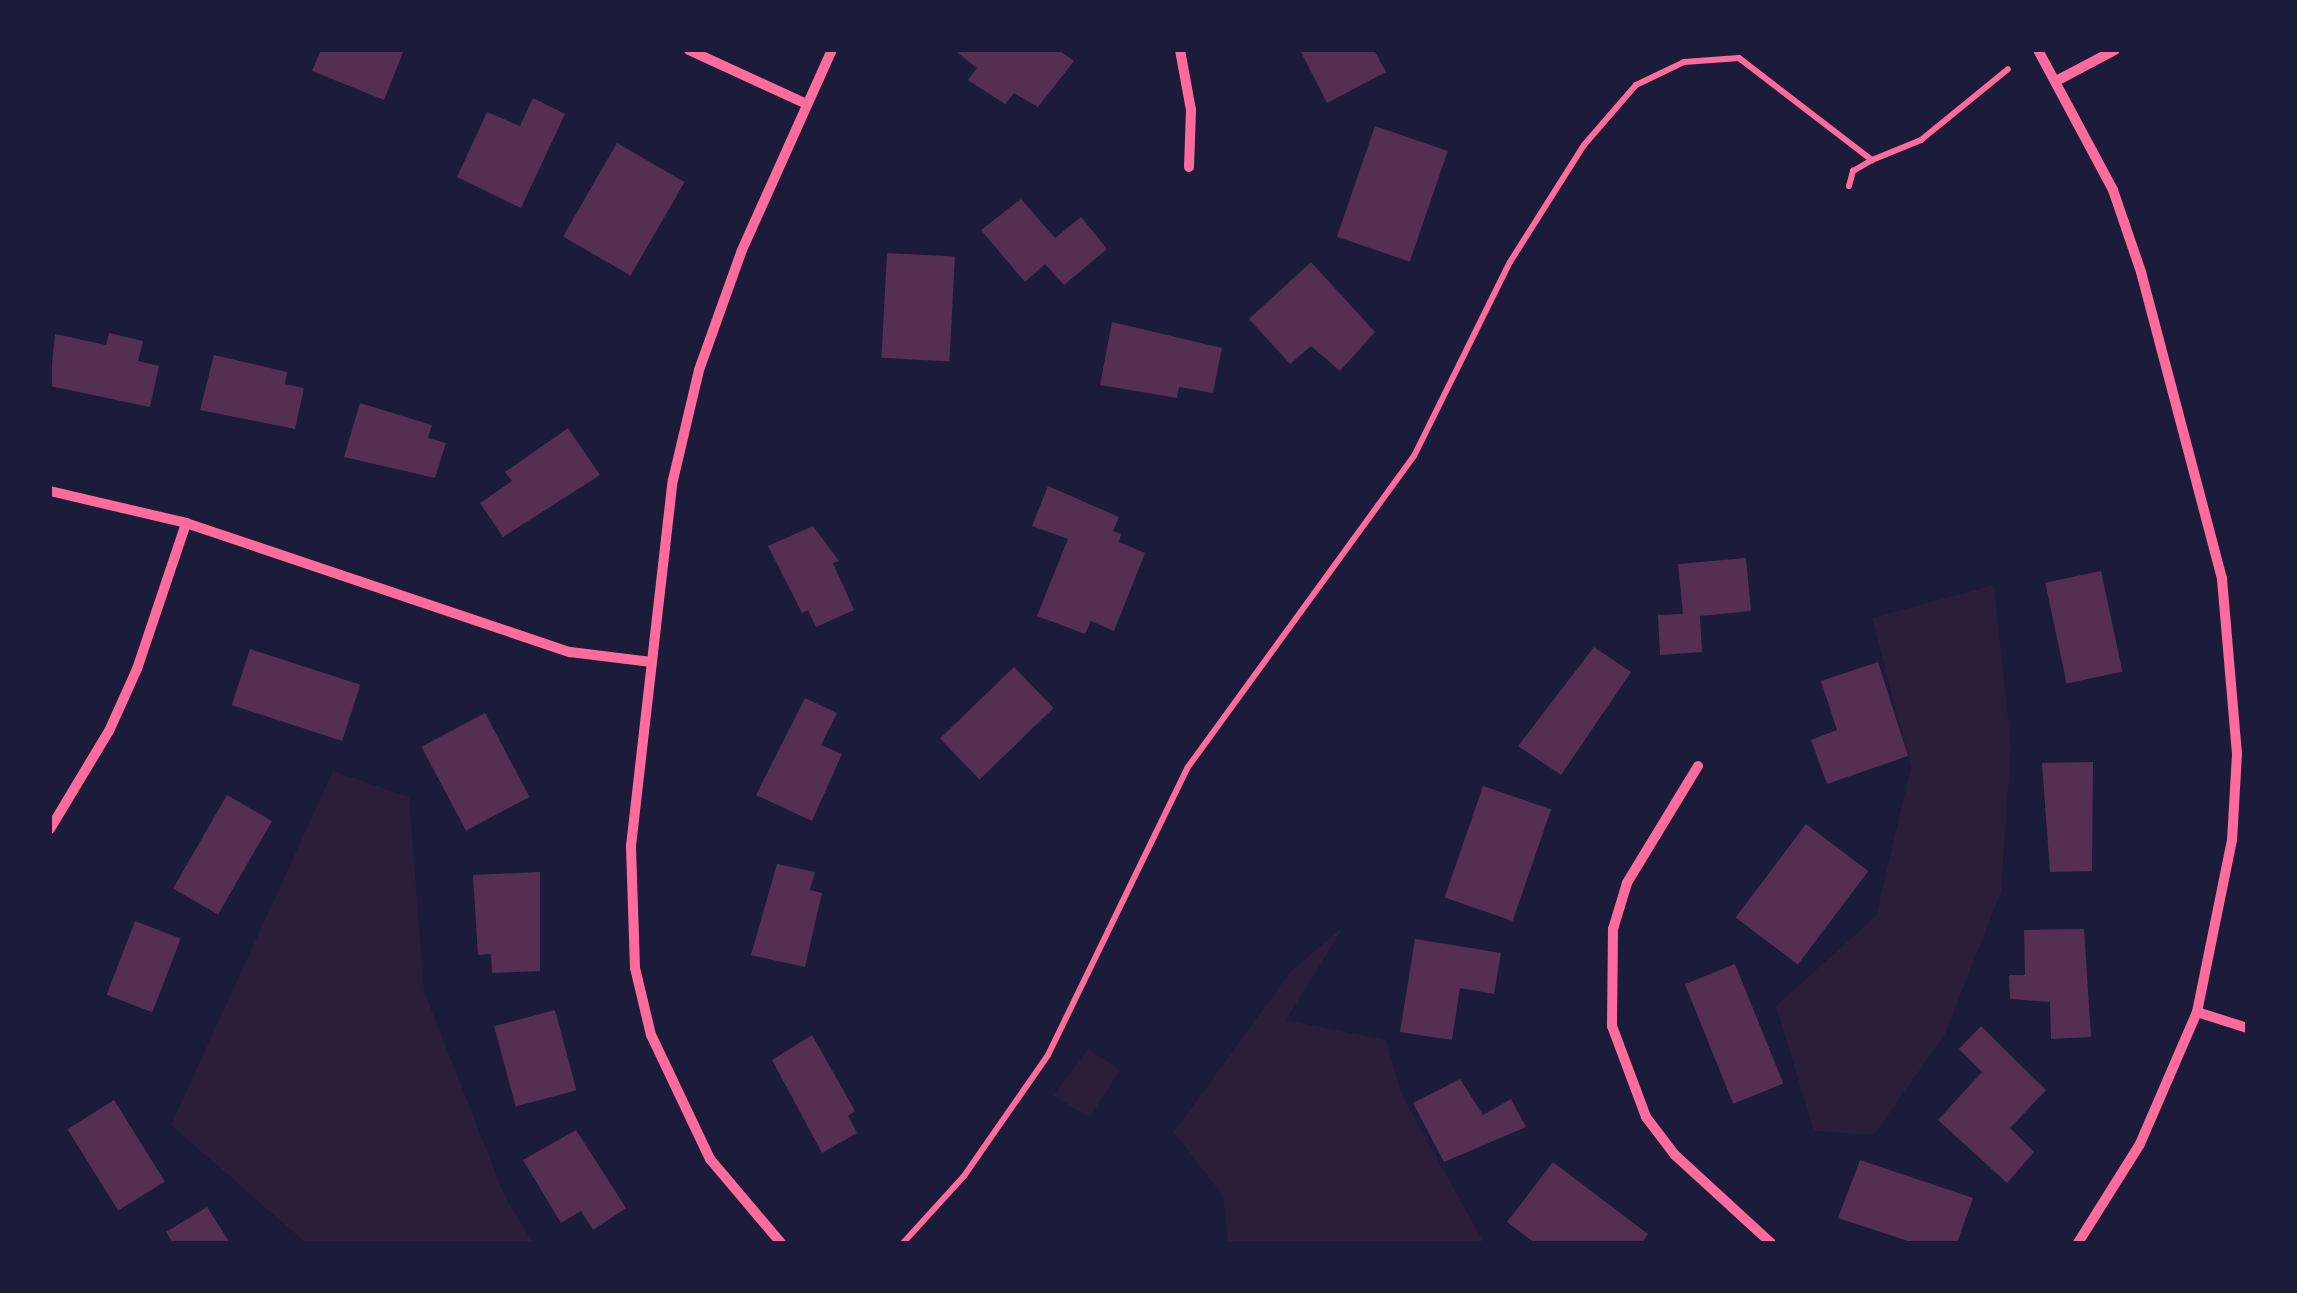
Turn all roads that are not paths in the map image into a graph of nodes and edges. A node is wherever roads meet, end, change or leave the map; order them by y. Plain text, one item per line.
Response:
1 (689, 50) edge
2 (832, 50) edge
3 (1180, 50) edge
4 (2038, 50) edge
5 (2115, 50) edge
6 (2058, 80) junction
7 (804, 103) junction
8 (1189, 168) dead end
9 (50, 491) edge
10 (186, 522) junction
11 (651, 662) junction
12 (1698, 766) dead end
13 (50, 829) edge
14 (2196, 1012) junction
15 (2247, 1028) edge
16 (781, 1243) edge
17 (1771, 1243) edge
18 (2078, 1243) edge

1 - 7 street
2 - 7 street
3 - 8 street
4 - 6 street
5 - 6 street
6 - 14 street
7 - 11 street
9 - 10 street
10 - 11 street
10 - 13 street
11 - 16 street
12 - 17 street
14 - 15 street
14 - 18 street

